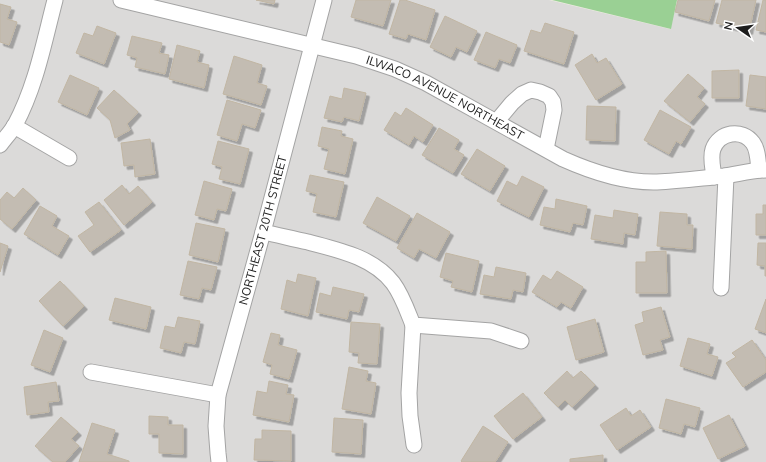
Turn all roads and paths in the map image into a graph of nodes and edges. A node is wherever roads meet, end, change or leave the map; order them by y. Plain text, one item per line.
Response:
1 (56, 0) edge
2 (120, 0) edge
3 (324, 0) edge
4 (312, 45) junction
5 (497, 121) junction
6 (14, 126) junction
7 (0, 144) edge
8 (546, 149) junction
9 (70, 158) dead end
10 (763, 170) edge
11 (720, 176) junction
12 (263, 232) junction
13 (721, 288) dead end
14 (413, 325) junction
15 (521, 341) dead end
16 (91, 372) dead end
17 (218, 395) junction
18 (414, 444) dead end
19 (219, 462) edge

1 - 6 street
2 - 4 street, ILWACO AVENUE NORTHEAST
3 - 4 street, NORTHEAST 20TH STREET
4 - 5 street, ILWACO AVENUE NORTHEAST
4 - 12 street, NORTHEAST 20TH STREET
5 - 8 street, ILWACO AVENUE NORTHEAST
5 - 8 street
6 - 7 street
6 - 9 street
8 - 11 street, ILWACO AVENUE NORTHEAST
10 - 11 street, ILWACO AVENUE NORTHEAST
10 - 11 street
11 - 13 street
12 - 14 street
12 - 17 street, NORTHEAST 20TH STREET
14 - 15 street
14 - 18 street
16 - 17 street
17 - 19 street, NORTHEAST 20TH STREET

